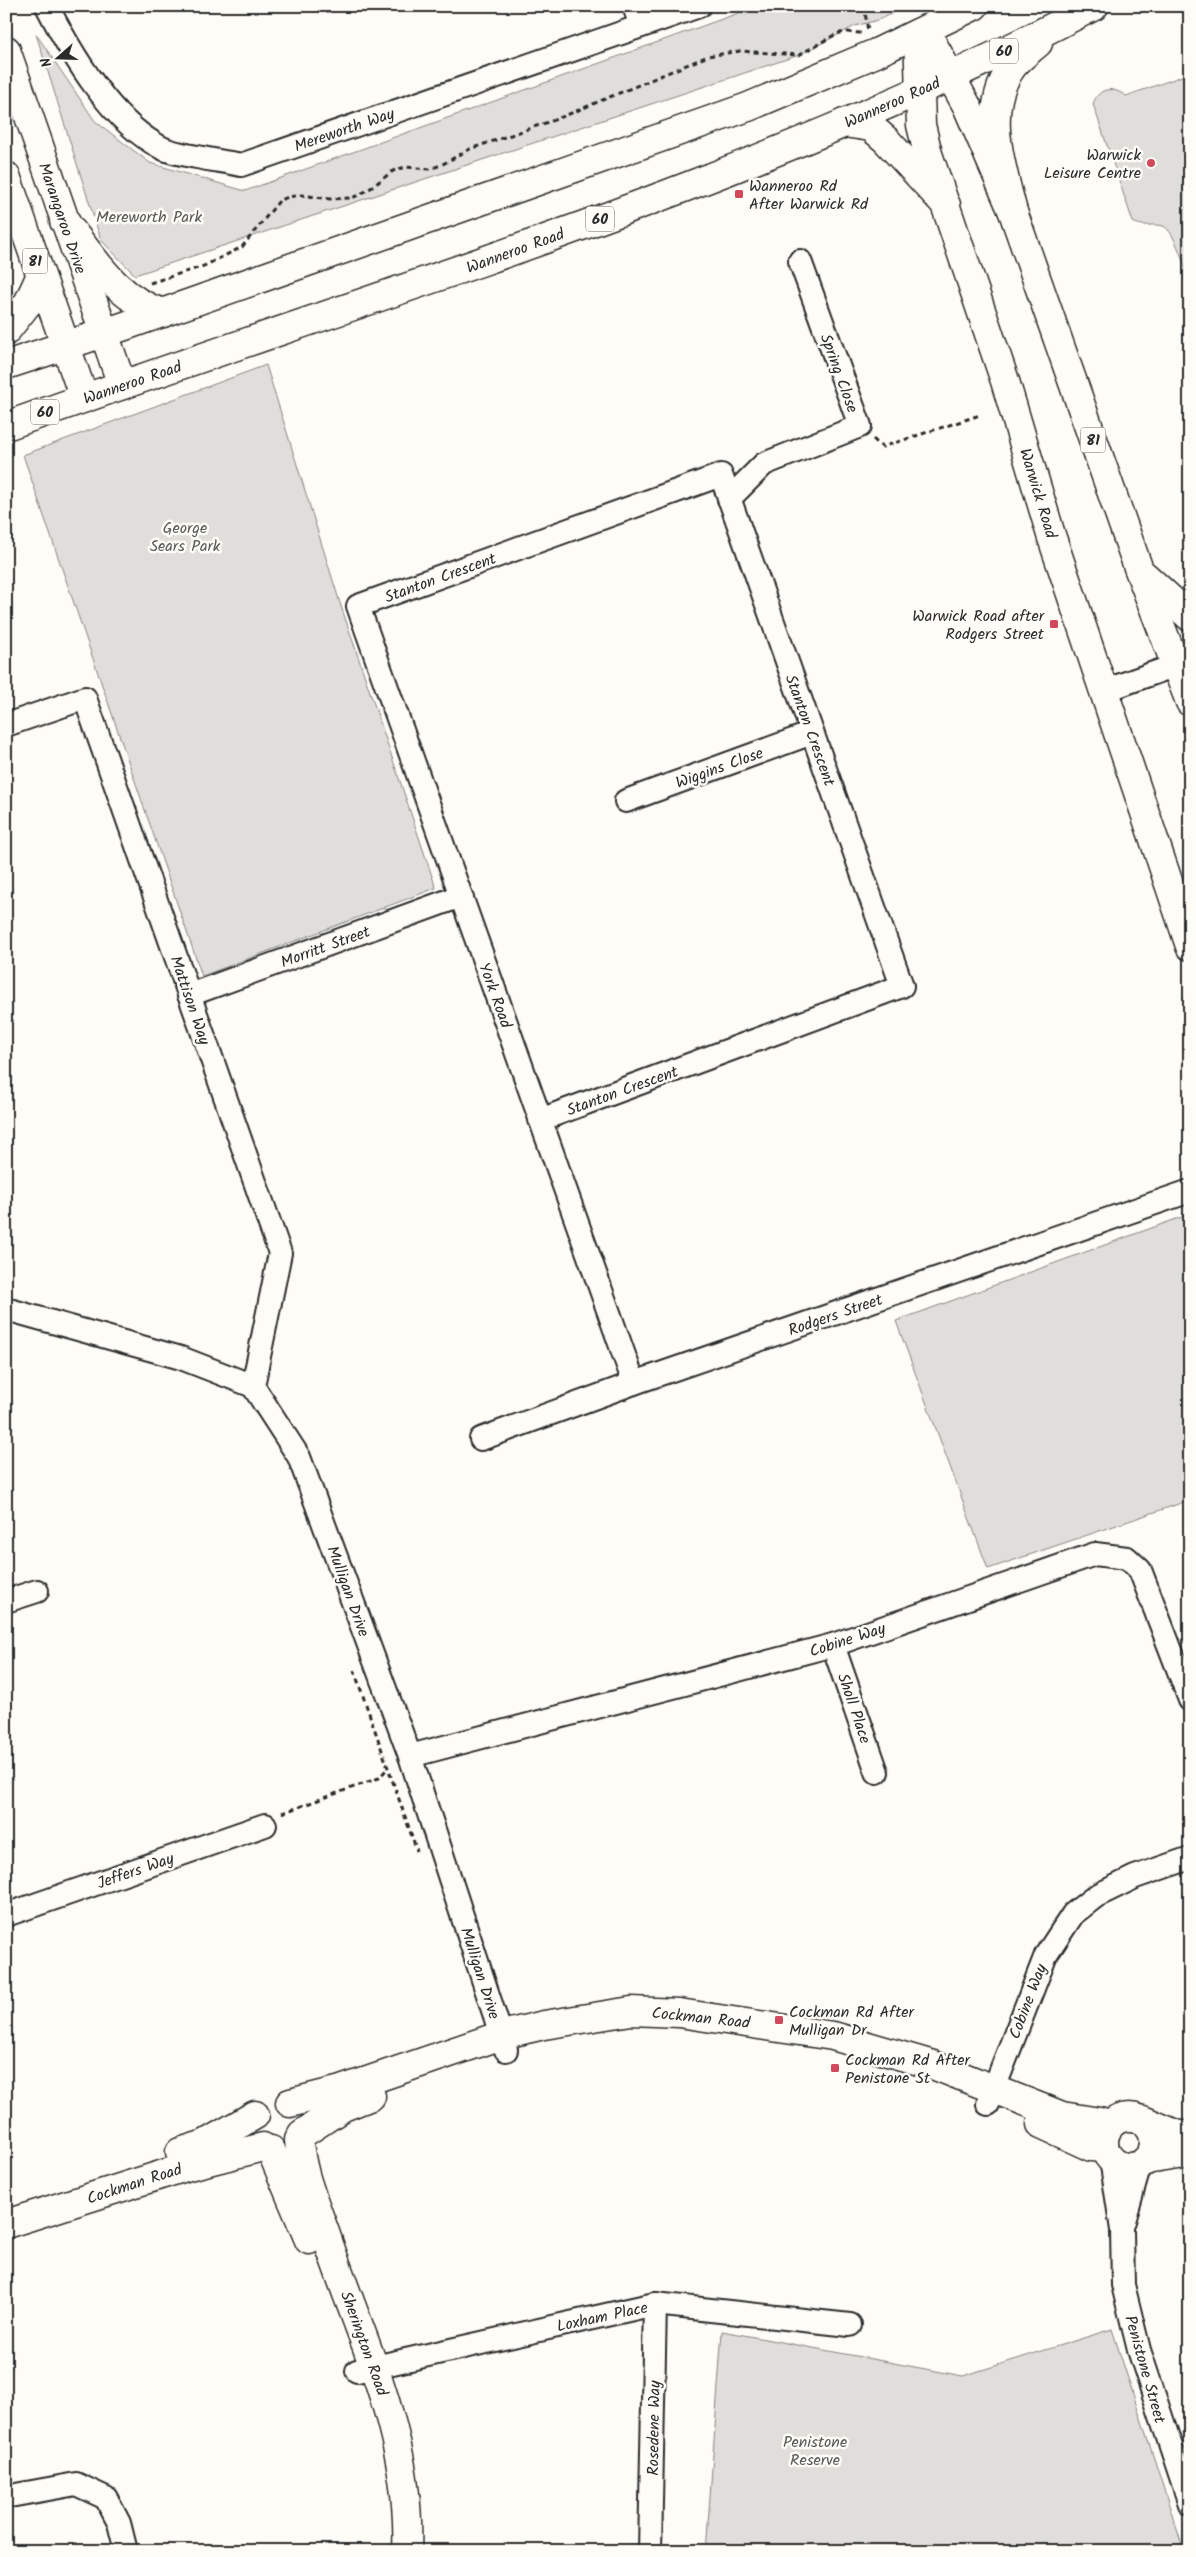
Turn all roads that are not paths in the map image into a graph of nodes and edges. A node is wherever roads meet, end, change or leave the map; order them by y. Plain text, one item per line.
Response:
1 (47, 6) edge
2 (699, 6) edge
3 (974, 6) edge
4 (1094, 6) edge
5 (638, 16) edge
6 (1057, 25) junction
7 (922, 31) junction
8 (6, 50) edge
9 (950, 75) junction
10 (920, 89) junction
11 (844, 123) junction
12 (6, 176) edge
13 (946, 205) junction
14 (1013, 212) junction
15 (64, 221) junction
16 (800, 261) dead end
17 (40, 276) junction
18 (163, 312) junction
19 (6, 331) edge
20 (103, 333) junction
21 (64, 346) junction
22 (6, 365) edge
23 (122, 385) junction
24 (84, 398) junction
25 (6, 426) edge
26 (729, 499) junction
27 (1139, 570) junction
28 (358, 606) joint
29 (1190, 617) edge
30 (1184, 663) edge
31 (1104, 692) junction
32 (1190, 702) edge
33 (6, 725) edge
34 (812, 734) junction
35 (626, 801) dead end
36 (461, 896) junction
37 (1190, 946) edge
38 (189, 995) junction
39 (540, 1120) junction
40 (1190, 1191) edge
41 (6, 1309) edge
42 (634, 1384) junction
43 (253, 1386) junction
44 (481, 1439) dead end
45 (37, 1590) dead end
46 (6, 1601) edge
47 (833, 1645) junction
48 (1190, 1700) edge
49 (410, 1756) junction
50 (877, 1772) dead end
51 (265, 1825) road end
52 (1190, 1858) edge
53 (6, 1915) edge
54 (504, 2043) junction
55 (991, 2096) junction
56 (290, 2103) junction
57 (255, 2115) junction
58 (1142, 2120) junction
59 (1190, 2135) edge
60 (300, 2137) junction
61 (1108, 2144) junction
62 (267, 2149) junction
63 (1190, 2153) edge
64 (1143, 2162) junction
65 (6, 2206) edge
66 (6, 2224) edge
67 (1122, 2230) junction
68 (655, 2304) junction
69 (850, 2325) dead end
70 (366, 2368) junction
71 (1182, 2461) edge
72 (10, 2496) dead end
73 (1190, 2504) edge
74 (126, 2551) edge
75 (389, 2551) edge
76 (407, 2551) edge
77 (650, 2551) edge

1 - 5 street, Mereworth Way
2 - 5 street, Mereworth Way
3 - 7 main road
4 - 6 main road, Wanneroo Road / 60
6 - 9 main road, Wanneroo Road / 60
6 - 14 main road
7 - 9 main road, 81
7 - 10 main road, Warwick Road
7 - 18 main road
8 - 15 main road, Marangaroo Drive
9 - 10 main road, Wanneroo Road / 60
9 - 14 main road, 81
10 - 11 main road, Wanneroo Road / 60
10 - 13 main road, Warwick Road
11 - 13 main road
11 - 23 main road, Wanneroo Road / 60
12 - 17 main road, 81
13 - 31 main road, Warwick Road
14 - 27 main road, 81
15 - 18 main road
15 - 20 main road, Marangaroo Drive
16 - 26 street, Spring Close
17 - 19 main road
17 - 21 main road, 81
18 - 20 main road
20 - 21 main road
20 - 23 main road, Marangaroo Drive
21 - 22 main road
21 - 24 main road, 81
23 - 24 main road, Wanneroo Road / 60
24 - 25 main road, Wanneroo Road / 60
26 - 28 street, Stanton Crescent
26 - 34 street, Stanton Crescent
27 - 29 main road
27 - 30 main road, 81
28 - 36 street, York Road
30 - 31 street
30 - 32 main road, 81
31 - 37 main road, Warwick Road
33 - 38 street, Mattison Way
34 - 35 street, Wiggins Close
34 - 39 street, Stanton Crescent
36 - 38 street, Morritt Street
36 - 39 street, York Road
38 - 43 street, Mattison Way
39 - 42 street, York Road
40 - 42 street, Rodgers Street
41 - 43 street
42 - 44 street, Rodgers Street
43 - 49 street, Mulligan Drive
45 - 46 street
47 - 48 street, Cobine Way
47 - 49 street, Cobine Way
47 - 50 street, Sholl Place
49 - 54 street, Mulligan Drive
51 - 53 street, Jeffers Way
52 - 55 street, Cobine Way
54 - 55 main road, Cockman Road
54 - 56 main road, Cockman Road
54 - 60 main road, Cockman Road
55 - 61 main road, Cockman Road
56 - 57 main road
56 - 60 main road
57 - 62 main road
57 - 65 main road, Cockman Road
58 - 59 main road
58 - 61 main road
58 - 64 main road
60 - 62 main road
60 - 70 main road, Sherington Road
61 - 64 main road
61 - 67 street, Penistone Street
62 - 66 main road, Cockman Road
62 - 70 main road, Sherington Road
63 - 64 main road
64 - 67 street, Penistone Street
67 - 71 street, Penistone Street
68 - 69 street, Loxham Place
68 - 70 street, Loxham Place
68 - 77 street, Rosedene Way
70 - 75 main road, Sherington Road
70 - 76 main road, Sherington Road
71 - 73 street, Penistone Street
72 - 74 street

